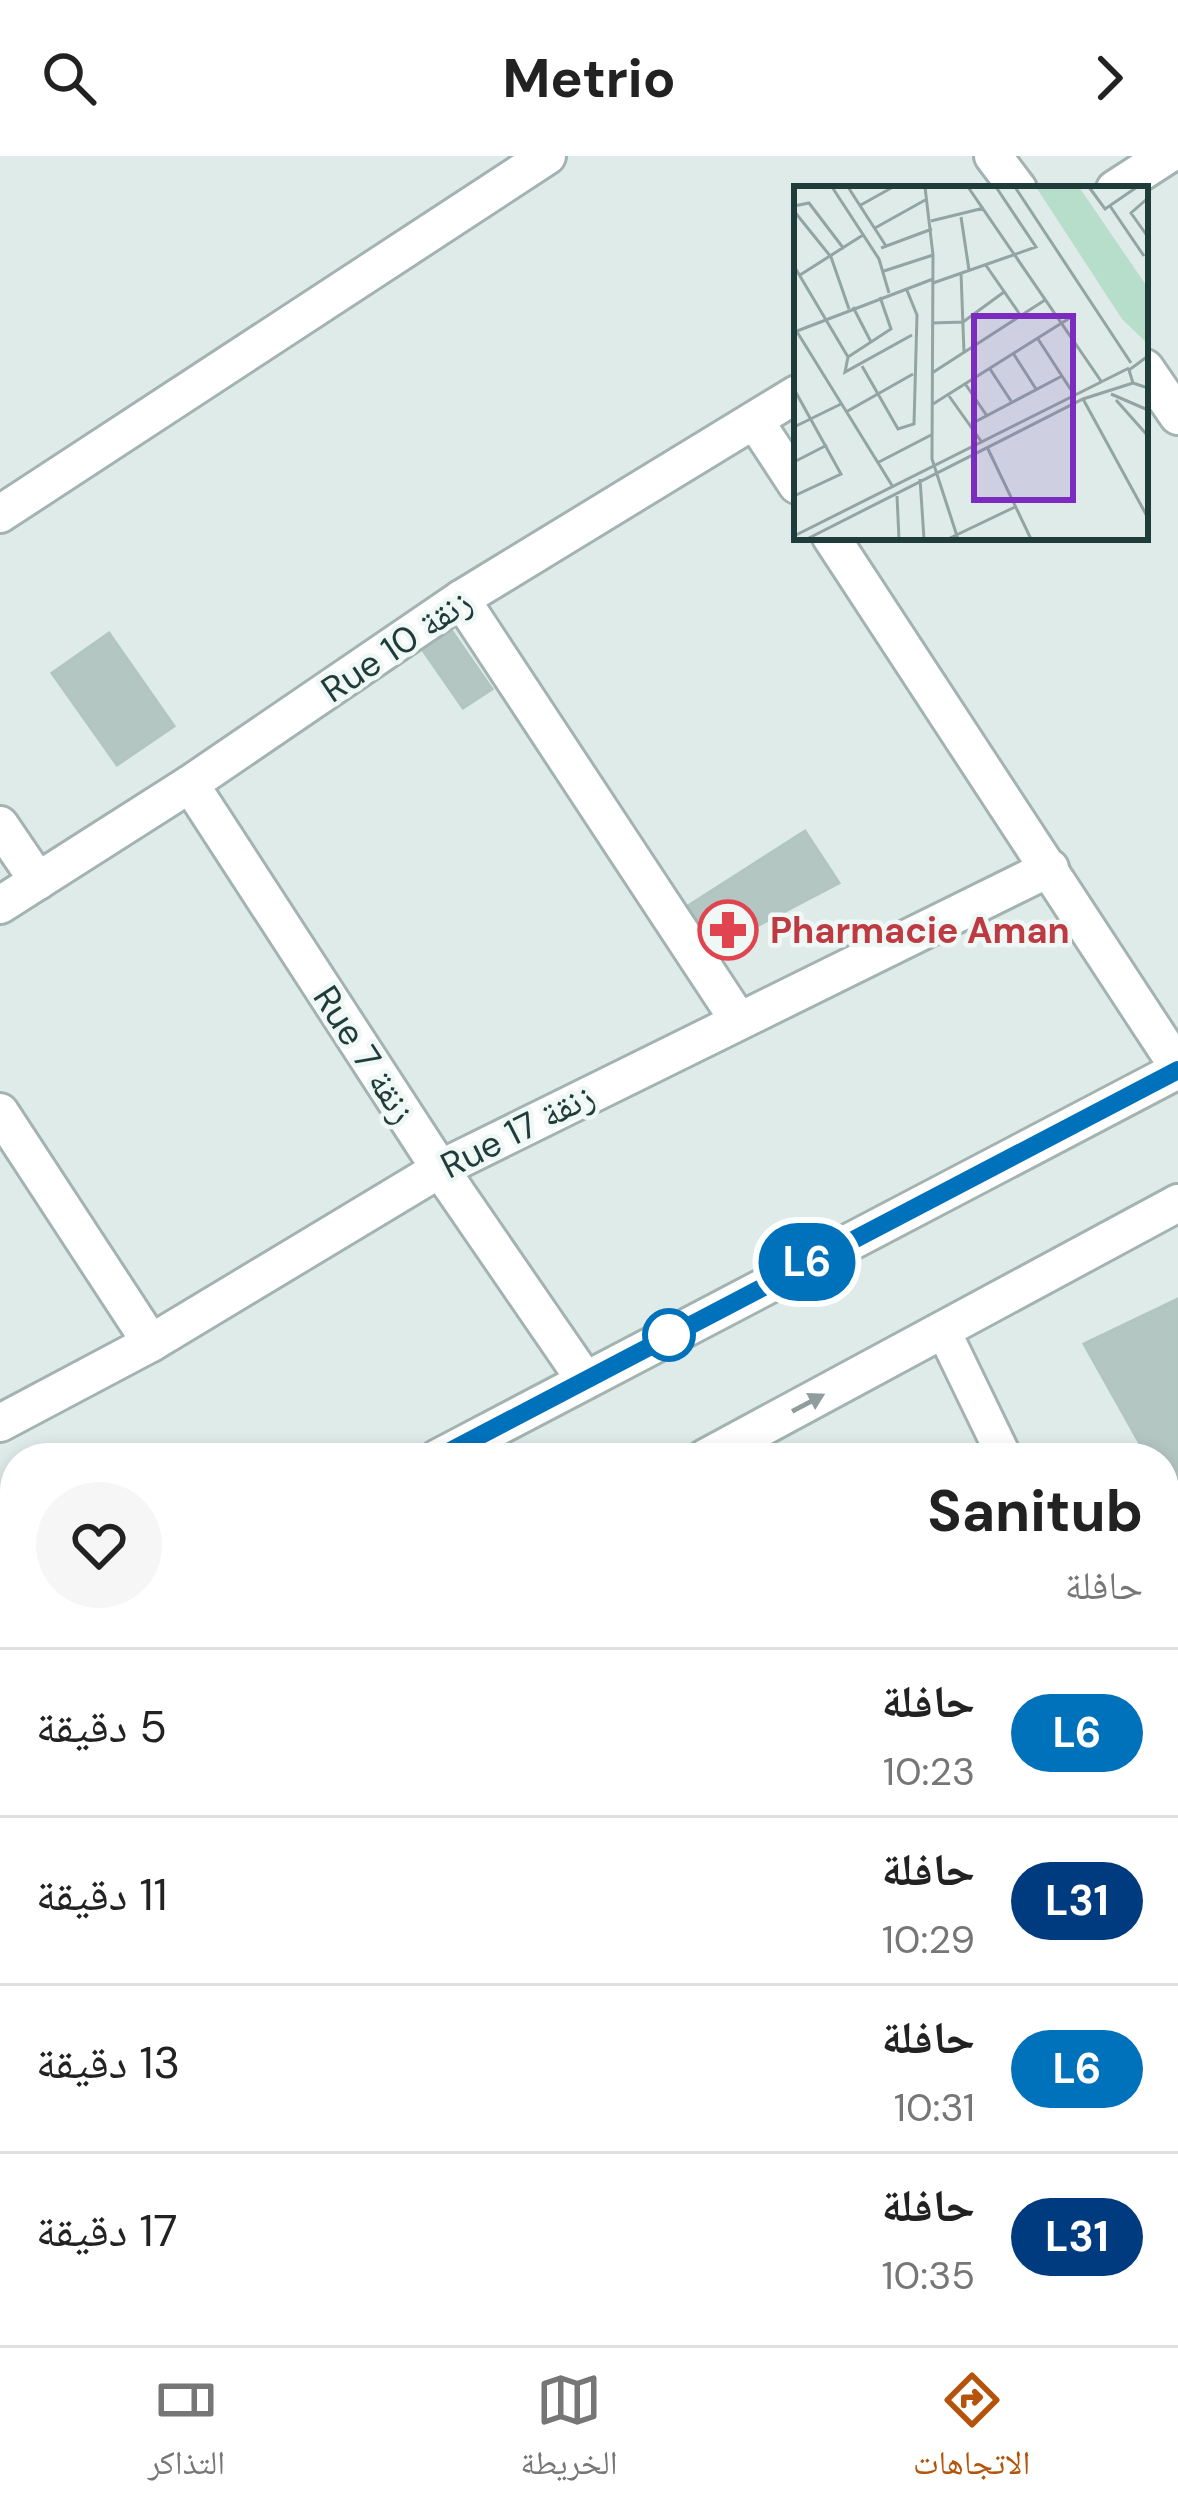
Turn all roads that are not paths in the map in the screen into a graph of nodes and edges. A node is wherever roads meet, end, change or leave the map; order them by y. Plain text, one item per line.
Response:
1 (547, 156) edge
2 (993, 156) edge
3 (1166, 156) edge
4 (1016, 186) edge
5 (1119, 186) edge
6 (1148, 372) edge
7 (794, 396) edge
8 (1178, 416) edge
9 (754, 421) junction
10 (794, 481) edge
11 (0, 514) edge
12 (833, 540) edge
13 (461, 599) junction
14 (190, 784) junction
15 (0, 825) edge
16 (1050, 868) junction
17 (38, 880) junction
18 (0, 905) edge
19 (737, 1018) junction
20 (1178, 1068) edge
21 (0, 1112) edge
22 (440, 1168) junction
23 (1178, 1203) edge
24 (943, 1330) junction
25 (152, 1343) junction
26 (585, 1380) junction
27 (0, 1423) edge
28 (466, 1443) edge
29 (733, 1443) edge
30 (998, 1443) edge

1 - 11 street
2 - 4 street
3 - 5 street
6 - 8 street
7 - 9 street, Rue 10 زنقة
9 - 10 street
9 - 13 street, Rue 10 زنقة
12 - 16 street
13 - 14 street, Rue 10 زنقة
13 - 19 street
14 - 17 street, Rue 10 زنقة
14 - 22 street, Rue 7 زنقة
15 - 17 street
16 - 19 street, Rue 17 زنقة
16 - 20 street
17 - 18 street, Rue 10 زنقة
19 - 22 street, Rue 17 زنقة
20 - 26 street
21 - 25 street
22 - 25 street, Rue 17 زنقة
22 - 26 street, Rue 7 زنقة
23 - 24 street
29 -> 24 street
24 - 30 lane
25 - 27 street, Rue 17 زنقة
26 - 28 street

